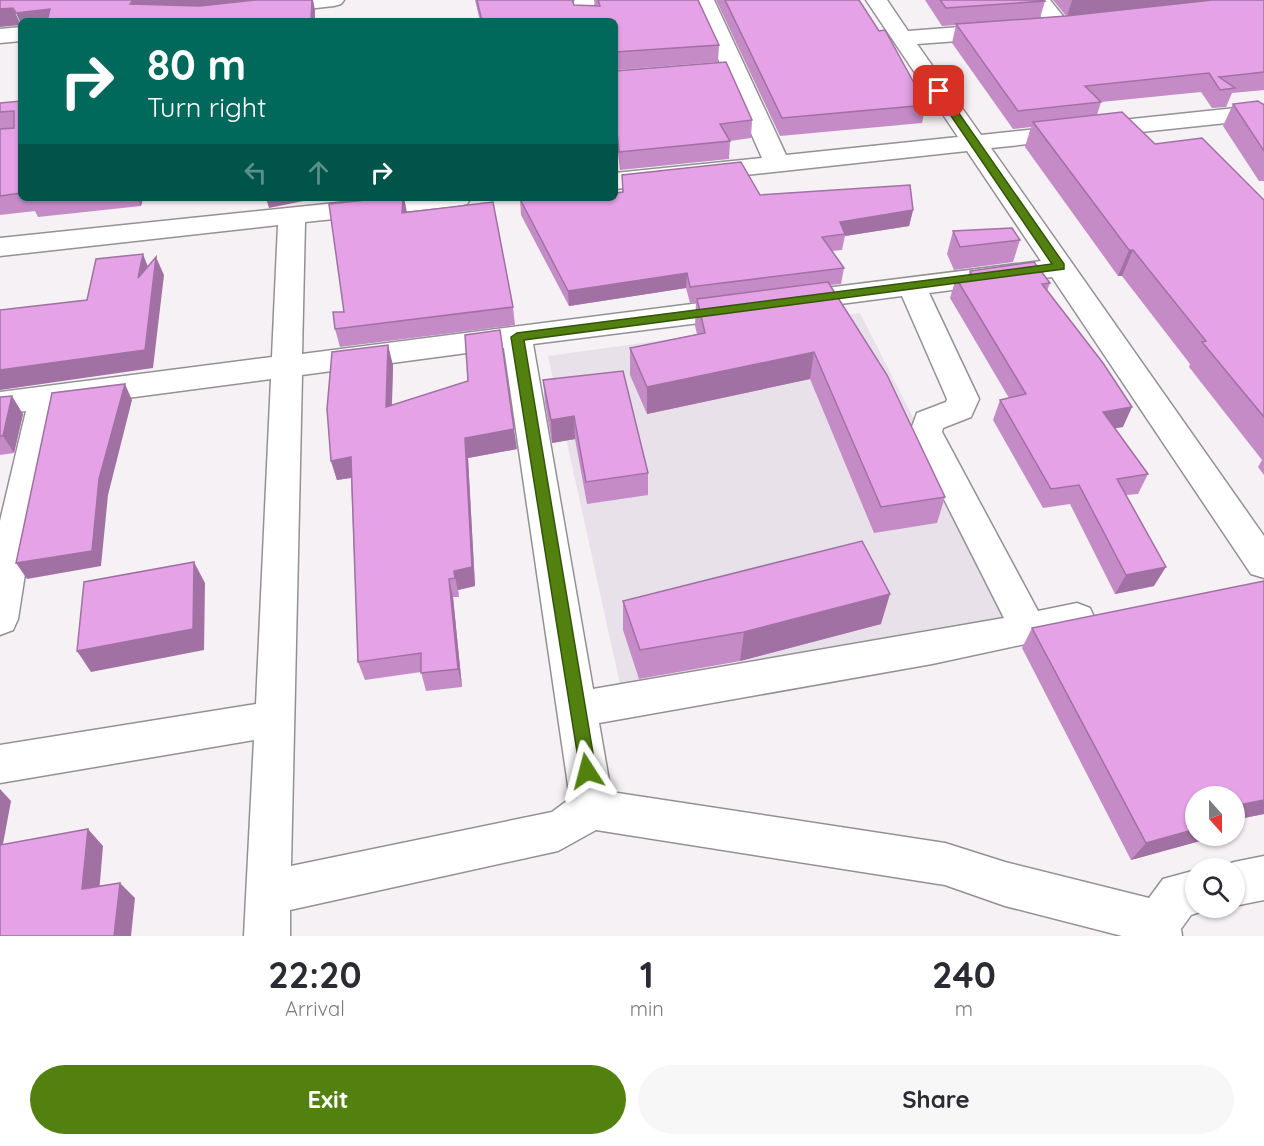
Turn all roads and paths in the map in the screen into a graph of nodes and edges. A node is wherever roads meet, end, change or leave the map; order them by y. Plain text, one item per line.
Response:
1 (334, 0) edge
2 (342, 0) edge
3 (587, 0) edge
4 (703, 0) edge
5 (876, 0) edge
6 (1039, 0) edge
7 (252, 9) edge
8 (344, 18) edge
9 (587, 18) edge
10 (1082, 23) edge
11 (1060, 26) junction
12 (1038, 27) edge
13 (1015, 29) edge
14 (18, 34) edge
15 (0, 36) edge
16 (903, 38) junction
17 (735, 70) junction
18 (711, 72) edge
19 (1264, 112) edge
20 (1170, 123) junction
21 (974, 143) junction
22 (1193, 148) edge
23 (777, 164) junction
24 (618, 181) edge
25 (426, 201) edge
26 (233, 210) edge
27 (292, 216) junction
28 (0, 247) edge
29 (1059, 267) junction
30 (912, 286) junction
31 (517, 337) junction
32 (287, 367) junction
33 (45, 398) junction
34 (0, 403) edge
35 (1256, 577) edge
36 (1112, 612) edge
37 (0, 619) edge
38 (1029, 629) junction
39 (577, 709) junction
40 (275, 719) junction
41 (0, 764) edge
42 (589, 809) junction
43 (1264, 878) edge
44 (1245, 882) edge
45 (269, 893) junction
46 (1185, 894) edge
47 (1159, 929) edge
48 (267, 936) edge

1 - 7 street
2 - 8 street
3 - 9 street
4 - 17 street
5 - 16 street
6 - 11 street
10 - 11 street
11 - 12 street
13 - 16 street
14 - 15 street
16 - 21 street
17 - 18 street
17 - 23 street
19 - 20 street
20 - 21 street
20 - 22 street
21 - 23 street
21 - 29 street
23 - 24 street
25 - 27 street
26 - 27 street
26 - 28 street
27 - 32 street
29 - 30 street
29 - 35 street
30 - 31 street
30 - 38 street
31 - 32 street
31 - 39 street
32 - 33 street
32 - 40 street
33 - 34 street
33 - 37 street
36 - 38 street
38 - 39 street
39 - 42 street
40 - 41 street
40 - 45 street
42 - 45 street
42 - 47 street
43 - 44 street
45 - 48 street
46 - 47 street

